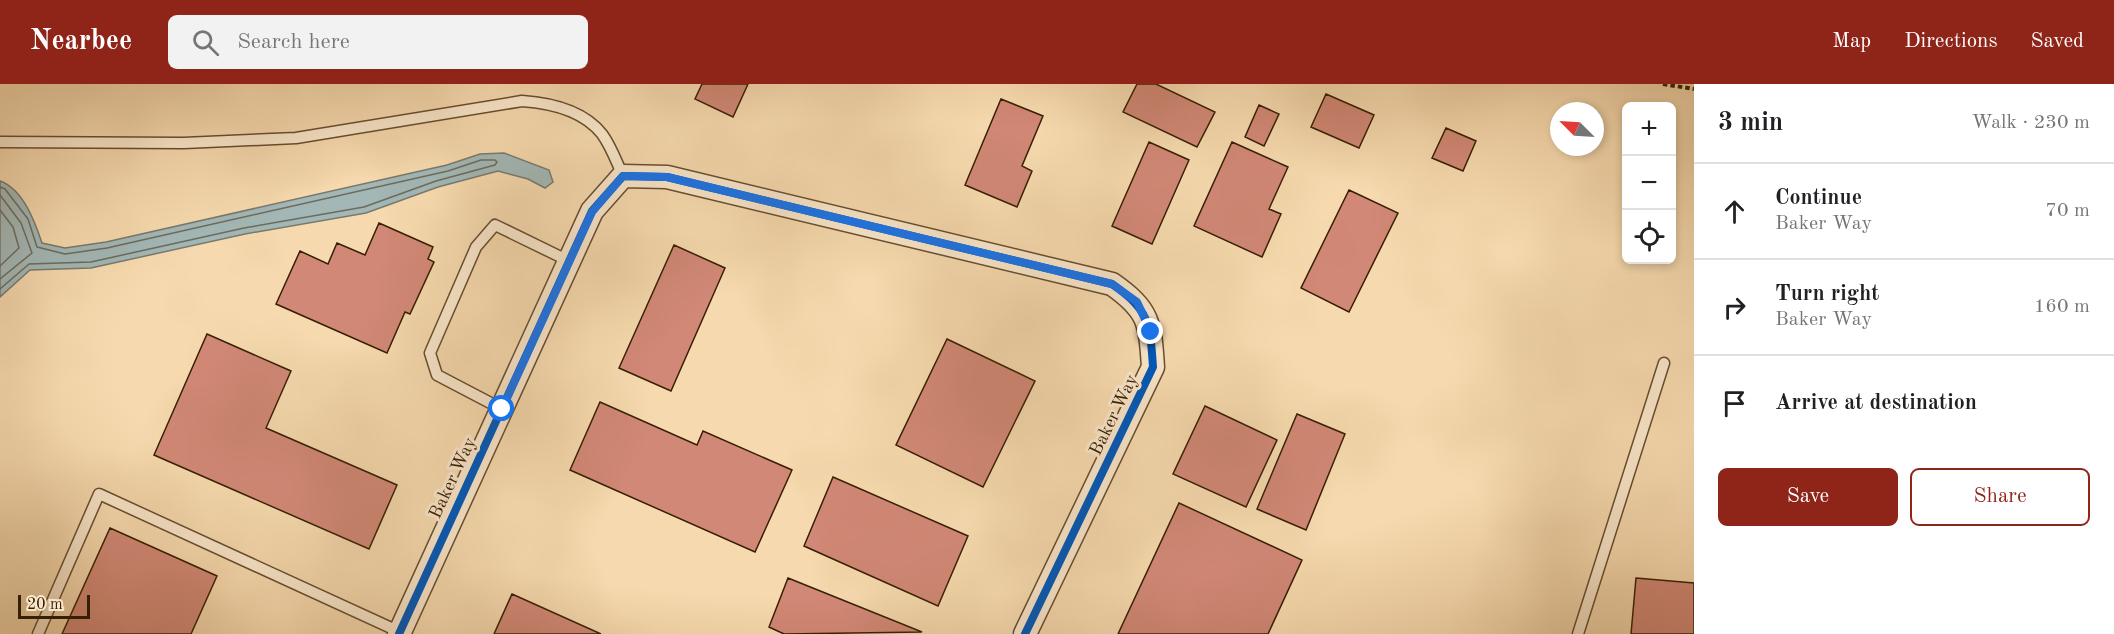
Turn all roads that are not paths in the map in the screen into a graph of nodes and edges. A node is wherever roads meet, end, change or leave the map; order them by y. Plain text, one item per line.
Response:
1 (0, 142) edge
2 (623, 176) junction
3 (569, 261) junction
4 (1664, 363) dead end
5 (502, 409) junction
6 (399, 633) edge
7 (38, 634) edge
8 (1025, 634) edge
9 (1578, 634) edge

1 - 2 lane
2 - 3 street, Baker Way
2 - 8 street, Baker Way
3 - 5 street, Baker Way
3 - 5 lane
4 - 9 lane
5 - 6 street, Baker Way
6 - 7 lane

